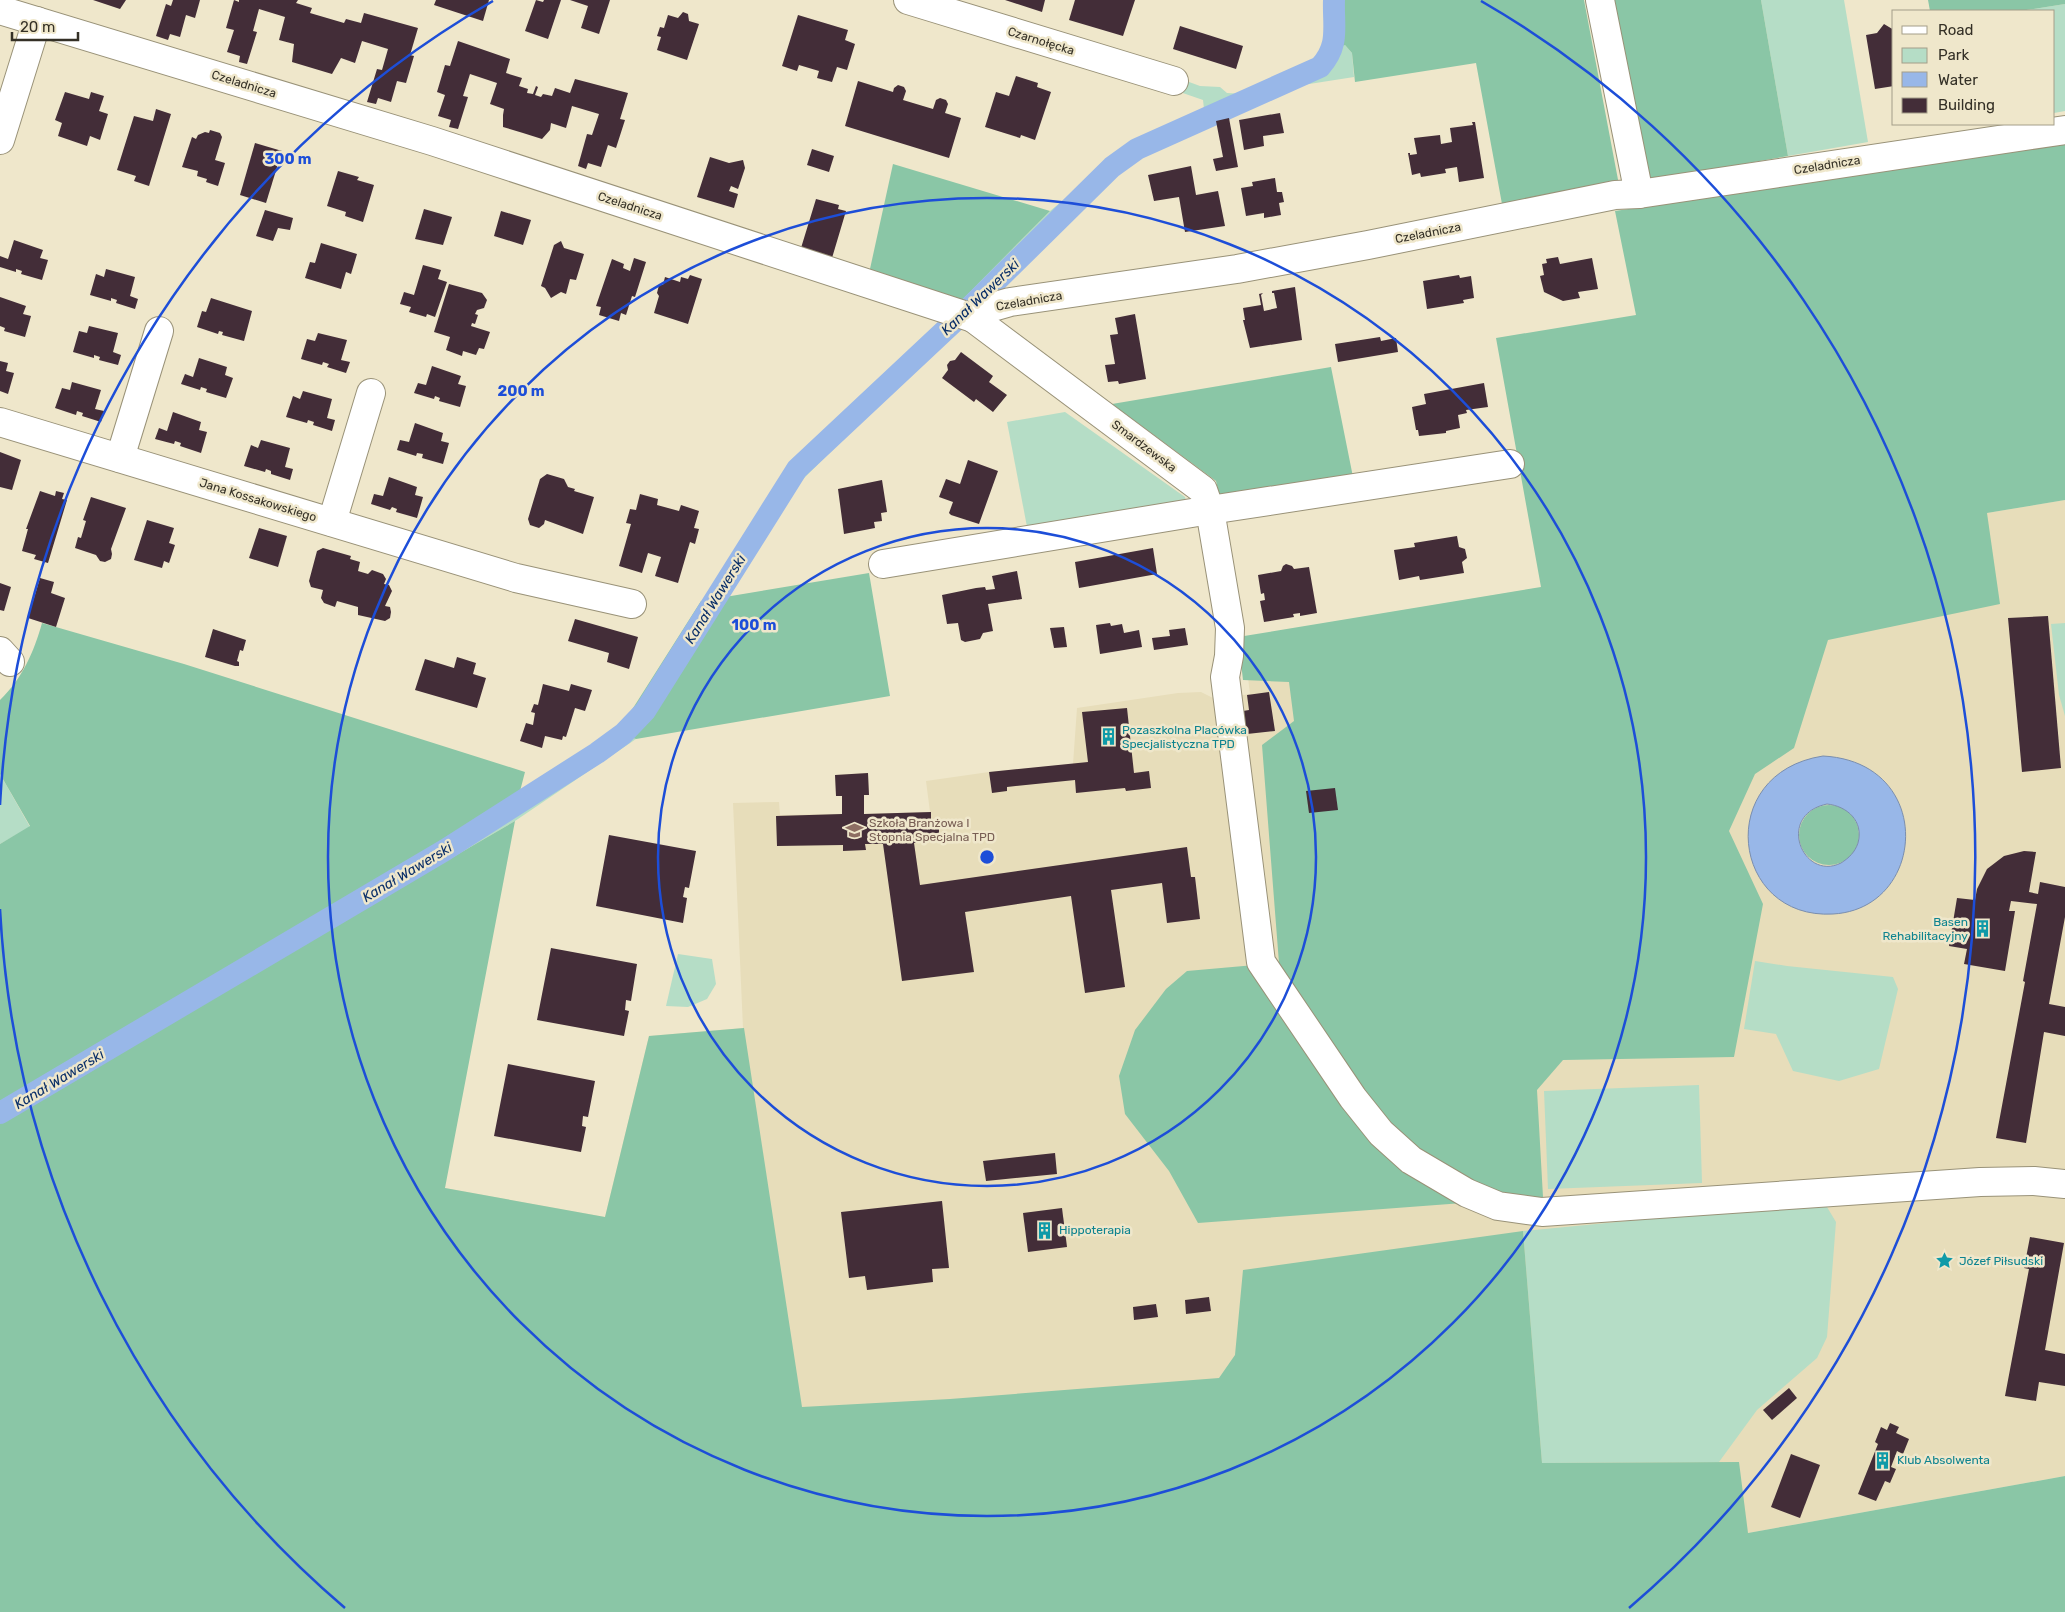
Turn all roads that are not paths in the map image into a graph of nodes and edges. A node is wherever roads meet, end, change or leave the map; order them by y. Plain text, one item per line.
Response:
1 (908, 0) edge
2 (1600, 0) edge
3 (0, 10) edge
4 (37, 21) junction
5 (1174, 81) dead end
6 (2065, 130) edge
7 (0, 140) edge
8 (1639, 194) junction
9 (964, 316) junction
10 (159, 331) dead end
11 (371, 393) dead end
12 (0, 422) edge
13 (120, 458) junction
14 (1510, 464) dead end
15 (1210, 510) junction
16 (332, 522) junction
17 (883, 564) dead end
18 (632, 604) dead end
19 (2065, 1184) edge

1 - 5 street, Czarnołęcka
2 - 8 street
3 - 4 street, Czeladnicza
4 - 7 street
4 - 9 street, Czeladnicza
6 - 8 street, Czeladnicza
8 - 9 street, Czeladnicza
9 - 15 street, Smardzewska
10 - 13 street
11 - 16 street
12 - 13 street, Jana Kossakowskiego
13 - 16 street, Jana Kossakowskiego
14 - 15 street
15 - 17 street
15 - 19 street, Smardzewska
16 - 18 street, Jana Kossakowskiego

